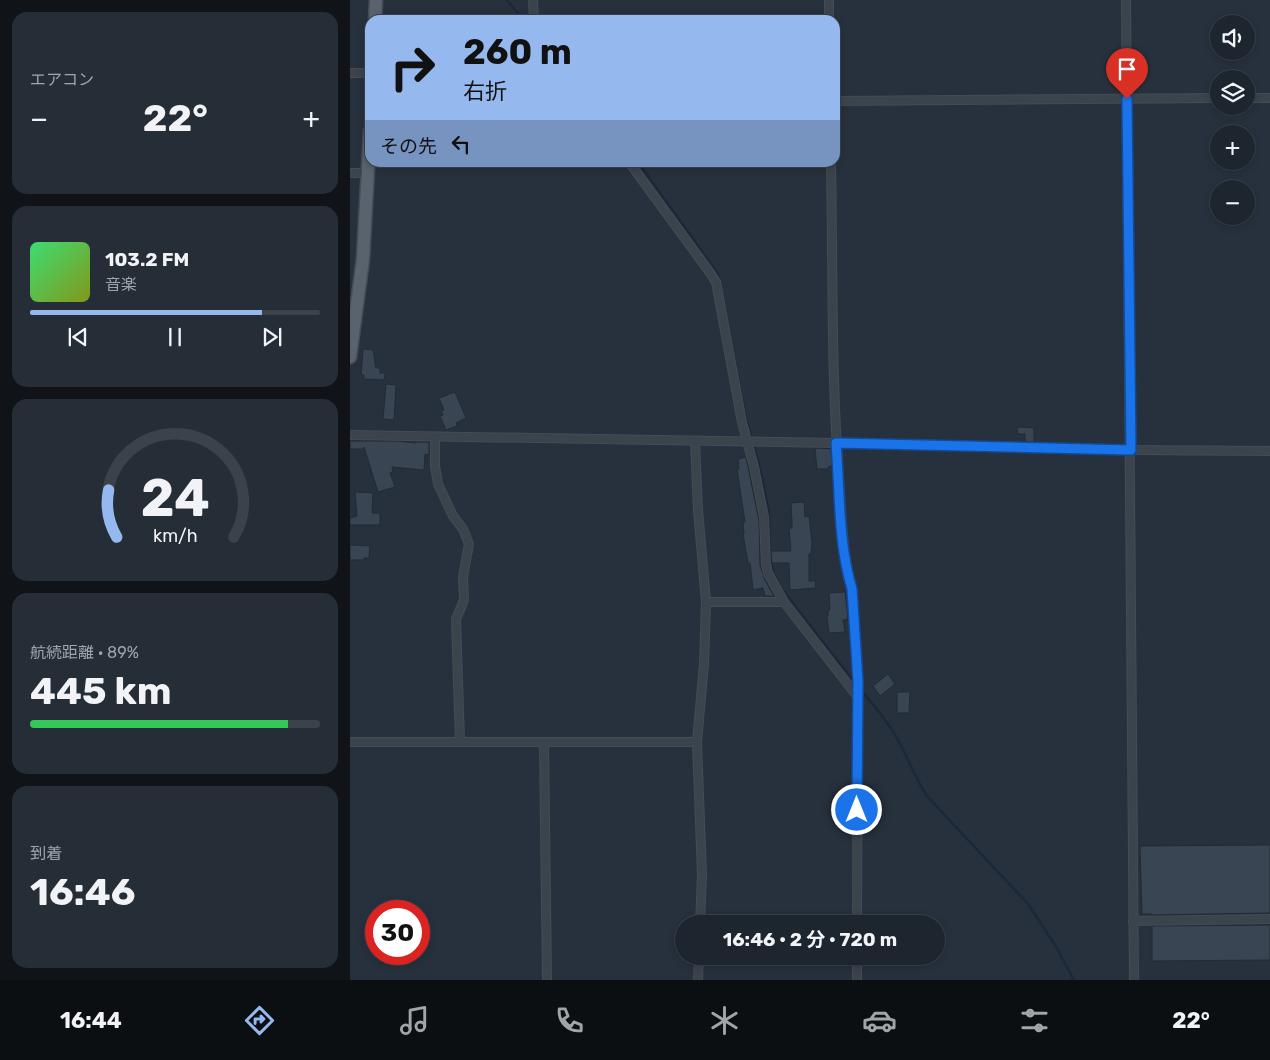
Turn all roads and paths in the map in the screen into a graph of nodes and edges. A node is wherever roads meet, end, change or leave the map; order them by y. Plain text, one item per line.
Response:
1 (376, 0) edge
2 (533, 0) edge
3 (829, 0) edge
4 (1126, 0) edge
5 (375, 15) edge
6 (534, 15) edge
7 (829, 15) edge
8 (350, 73) edge
9 (365, 73) edge
10 (1210, 98) edge
11 (1255, 98) edge
12 (1270, 98) edge
13 (1127, 99) junction
14 (840, 101) edge
15 (368, 167) edge
16 (633, 167) edge
17 (831, 167) edge
18 (350, 173) edge
19 (368, 173) junction
20 (350, 357) edge
21 (350, 435) edge
22 (435, 438) junction
23 (695, 441) junction
24 (751, 442) junction
25 (836, 443) junction
26 (1131, 450) junction
27 (1270, 451) edge
28 (706, 602) junction
29 (784, 602) junction
30 (858, 694) junction
31 (350, 742) edge
32 (460, 742) junction
33 (697, 742) junction
34 (544, 743) junction
35 (700, 915) edge
36 (857, 915) edge
37 (1270, 919) edge
38 (1133, 921) junction
39 (698, 965) edge
40 (857, 965) edge
41 (547, 980) edge
42 (698, 980) edge
43 (857, 980) edge
44 (1134, 980) edge

1 - 5 main road
2 - 6 street
3 - 7 street
4 - 13 street
8 - 9 street
10 - 13 street
11 - 12 street
13 - 14 street
13 - 26 street
15 - 19 main road
16 - 24 street
17 - 25 street
18 - 19 street
19 - 20 main road
21 - 22 street
22 - 23 street
22 - 32 street
23 - 24 street
23 - 28 street
24 - 25 street
24 - 29 street
25 - 26 street
25 - 30 street
26 - 27 street
26 - 38 street
28 - 29 street
28 - 33 street
29 - 30 street
30 - 36 street
31 - 32 street
32 - 34 street
33 - 34 street
33 - 35 street
34 - 41 street
37 - 38 street
38 - 44 street
39 - 42 street
40 - 43 street

